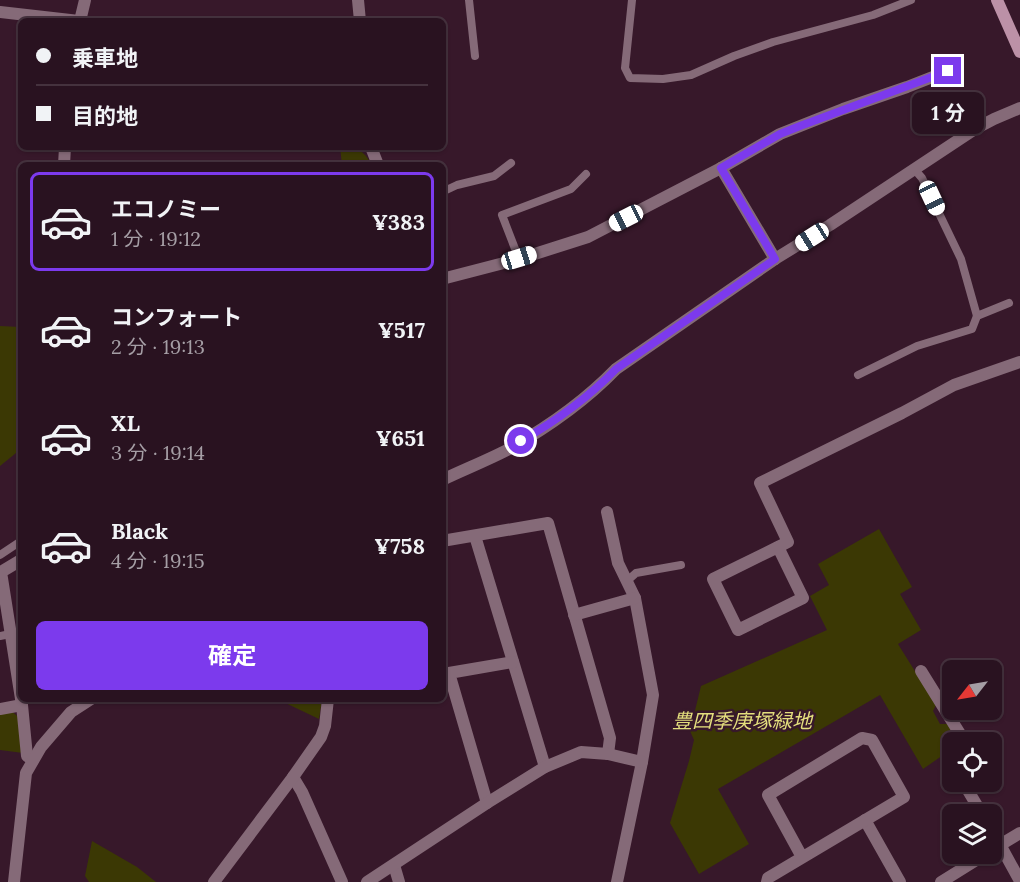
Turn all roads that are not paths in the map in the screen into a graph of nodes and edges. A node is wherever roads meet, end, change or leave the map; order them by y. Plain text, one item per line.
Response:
1 (85, 0) edge
2 (358, 0) edge
3 (469, 0) edge
4 (632, 0) edge
5 (911, 0) edge
6 (997, 0) edge
7 (0, 12) edge
8 (53, 18) edge
9 (80, 18) edge
10 (360, 18) edge
11 (1020, 52) edge
12 (475, 56) dead end
13 (948, 71) dead end
14 (1020, 108) edge
15 (511, 163) dead end
16 (721, 168) junction
17 (915, 170) junction
18 (586, 174) dead end
19 (446, 190) edge
20 (519, 258) junction
21 (775, 259) junction
22 (446, 278) edge
23 (1009, 303) dead end
24 (977, 316) junction
25 (1020, 362) edge
26 (858, 375) dead end
27 (446, 478) edge
28 (607, 512) dead end
29 (475, 536) junction
30 (446, 540) edge
31 (18, 543) edge
32 (778, 547) junction
33 (0, 555) edge
34 (18, 562) edge
35 (681, 565) dead end
36 (627, 581) junction
37 (635, 598) junction
38 (574, 615) junction
39 (5, 635) edge
40 (513, 662) junction
41 (921, 671) dead end
42 (446, 673) edge
43 (18, 689) edge
44 (21, 702) edge
45 (86, 702) edge
46 (328, 702) edge
47 (22, 705) junction
48 (0, 709) edge
49 (959, 732) edge
50 (608, 754) junction
51 (33, 760) junction
52 (642, 762) junction
53 (545, 767) junction
54 (292, 777) junction
55 (487, 803) junction
56 (865, 820) junction
57 (1020, 833) edge
58 (1002, 844) edge
59 (1002, 856) edge
60 (802, 857) junction
61 (970, 864) edge
62 (394, 865) junction
63 (1020, 881) edge
64 (14, 882) edge
65 (214, 882) edge
66 (342, 882) edge
67 (368, 882) edge
68 (399, 882) edge
69 (617, 882) edge
70 (767, 882) edge
71 (900, 882) edge
72 (941, 882) edge

1 - 9 street
2 - 10 street
3 - 12 lane
4 - 5 lane
6 - 11 main road
7 - 8 street
13 - 16 street
14 - 17 street
15 - 19 lane
16 - 20 street
16 - 21 street
17 - 21 street
17 - 24 lane
18 - 20 lane
20 - 22 street
21 - 27 street
23 - 24 lane
24 - 26 lane
25 - 32 street
28 - 36 street
29 - 30 street
29 - 38 street
29 - 40 street
31 - 33 lane
32 - 32 street
34 - 39 street
35 - 36 lane
36 - 37 street
37 - 38 street
37 - 52 street
38 - 50 street
39 - 43 street
40 - 42 street
40 - 53 street
41 - 49 street
42 - 55 street
44 - 47 street
45 - 51 street
46 - 54 street
47 - 48 street
47 - 51 street
50 - 52 street
50 - 53 street
51 - 64 street
52 - 69 street
53 - 55 street
54 - 65 street
54 - 66 street
55 - 62 street
56 - 60 street
56 - 60 street
56 - 71 street
57 - 58 street
59 - 63 street
60 - 70 street
61 - 72 street
62 - 67 street
62 - 68 street

